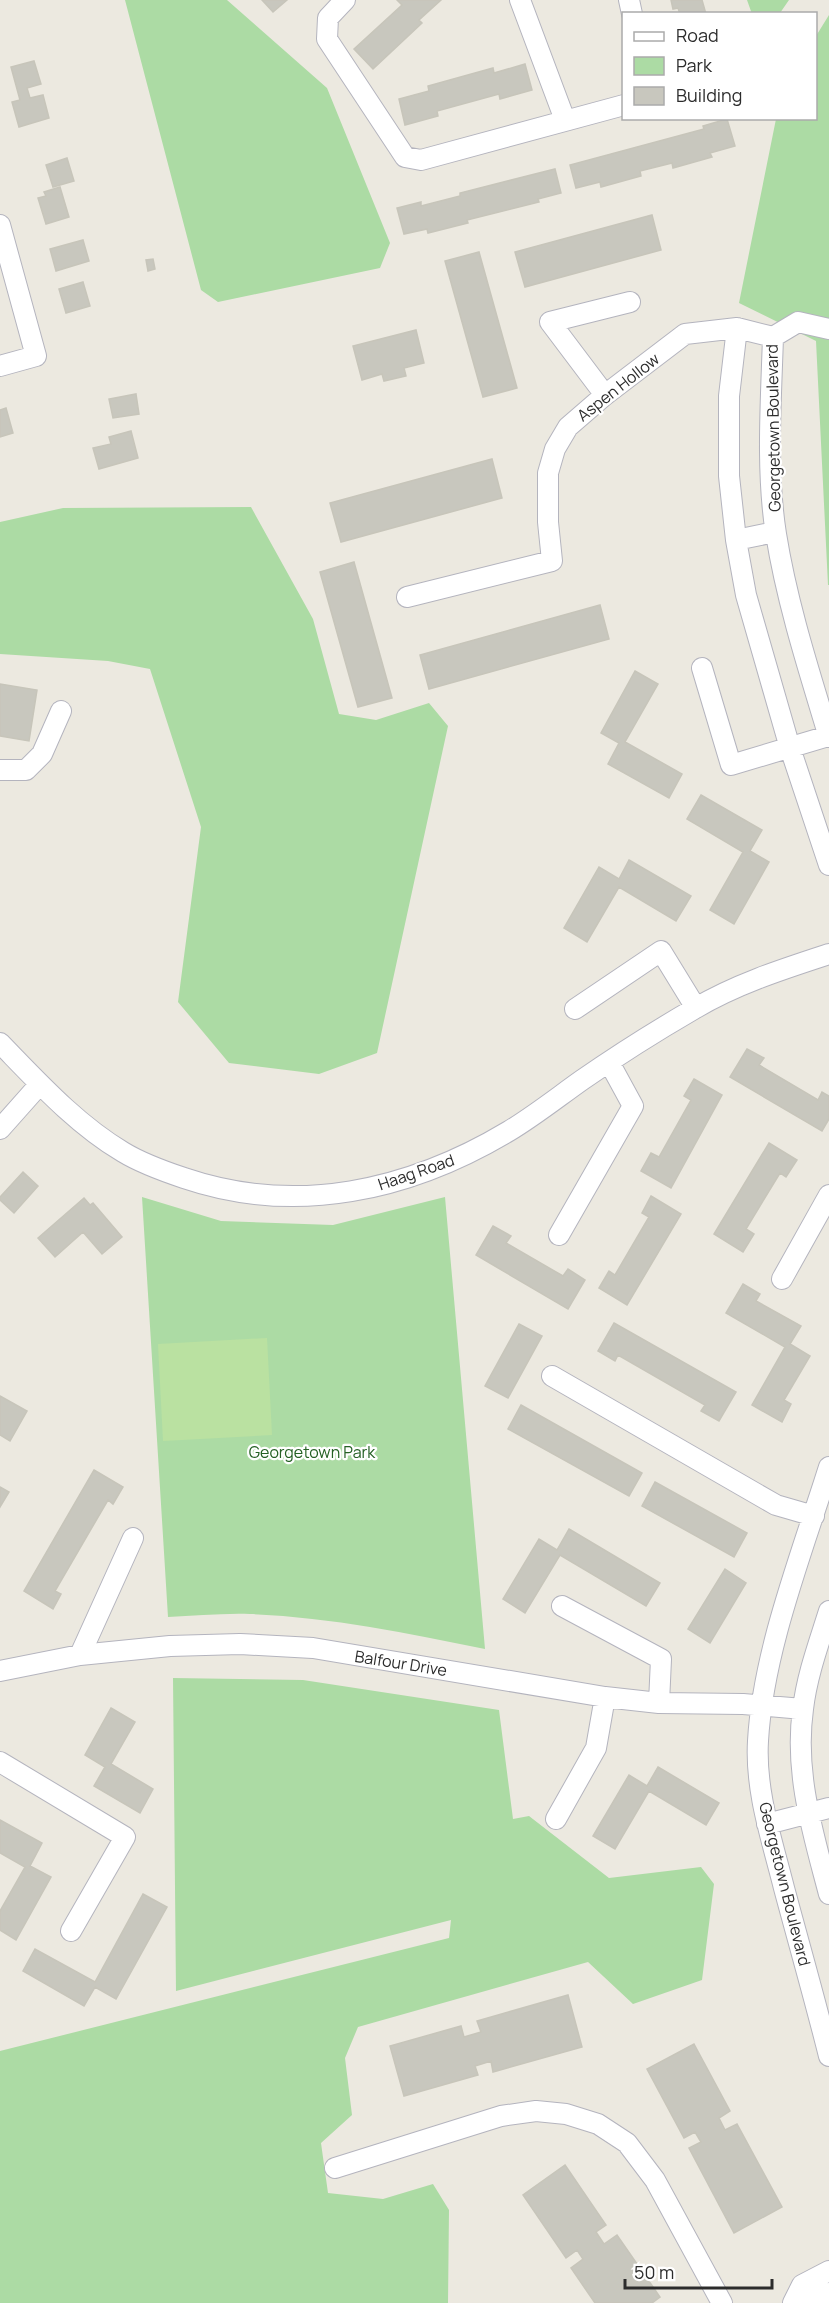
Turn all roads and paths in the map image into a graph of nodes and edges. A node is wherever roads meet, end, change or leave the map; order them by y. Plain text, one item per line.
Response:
1 (345, 0) edge
2 (520, 0) edge
3 (622, 106) edge
4 (565, 120) junction
5 (0, 225) edge
6 (630, 302) dead end
7 (736, 328) junction
8 (829, 329) edge
9 (773, 337) junction
10 (0, 366) edge
11 (605, 395) junction
12 (775, 532) junction
13 (736, 540) junction
14 (406, 597) dead end
15 (702, 668) dead end
16 (61, 711) dead end
17 (829, 736) edge
18 (790, 748) junction
19 (0, 770) edge
20 (829, 865) edge
21 (829, 954) edge
22 (696, 1008) junction
23 (575, 1009) dead end
24 (0, 1042) edge
25 (609, 1062) junction
26 (40, 1084) junction
27 (0, 1129) edge
28 (829, 1195) edge
29 (559, 1235) dead end
30 (782, 1279) dead end
31 (552, 1376) dead end
32 (829, 1467) edge
33 (814, 1516) junction
34 (133, 1538) dead end
35 (562, 1606) dead end
36 (829, 1611) edge
37 (80, 1655) junction
38 (0, 1671) edge
39 (605, 1697) junction
40 (659, 1703) junction
41 (761, 1705) junction
42 (802, 1709) junction
43 (0, 1762) edge
44 (829, 1808) edge
45 (807, 1815) junction
46 (556, 1819) dead end
47 (767, 1824) junction
48 (829, 1894) edge
49 (71, 1931) dead end
50 (826, 2030) edge
51 (829, 2056) edge
52 (335, 2168) dead end
53 (829, 2271) edge
54 (829, 2293) edge
55 (722, 2303) edge
56 (795, 2303) edge

1 - 4 street
2 - 4 street
3 - 4 street
5 - 10 street
6 - 11 street
7 - 9 street, Georgetown Boulevard
7 - 11 street, Aspen Hollow
7 - 13 street
8 - 9 street
9 - 12 street, Georgetown Boulevard
11 - 14 street, Aspen Hollow
12 - 13 street
12 - 17 street, Georgetown Boulevard
13 - 18 street
15 - 18 street
16 - 19 street
17 - 18 street
18 - 20 street
21 - 22 street, Haag Road
22 - 23 street
22 - 25 street, Haag Road
24 - 26 street, Haag Road
25 - 26 street, Haag Road
25 - 29 street
26 - 27 street
28 - 30 street
31 - 33 street
32 - 33 street, Georgetown Boulevard
33 - 41 street, Georgetown Boulevard
34 - 37 street
35 - 40 street
36 - 42 street
37 - 38 street, Balfour Drive
37 - 39 street, Balfour Drive
39 - 40 street, Balfour Drive
39 - 46 street
40 - 41 street, Balfour Drive
41 - 42 street, Balfour Drive
41 - 47 street, Georgetown Boulevard
42 - 45 street
43 - 49 street
44 - 45 street
45 - 47 street
45 - 48 street
47 - 50 street, Georgetown Boulevard
50 - 51 street, Georgetown Boulevard
52 - 55 street
53 - 56 street
54 - 56 street

